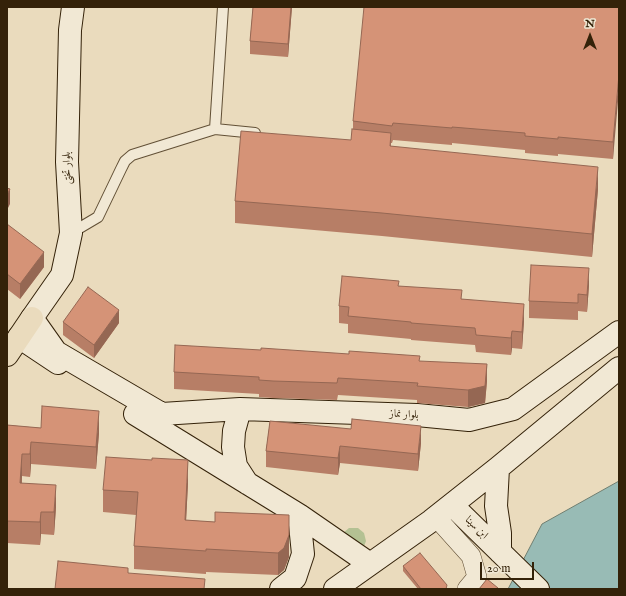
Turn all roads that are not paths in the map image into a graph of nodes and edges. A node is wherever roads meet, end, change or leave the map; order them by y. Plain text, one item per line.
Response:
1 (73, 7) edge
2 (223, 7) edge
3 (215, 129) junction
4 (263, 134) edge
5 (71, 233) junction
6 (32, 318) junction
7 (619, 332) edge
8 (13, 333) edge
9 (7, 355) edge
10 (619, 368) edge
11 (240, 409) junction
12 (498, 468) junction
13 (247, 483) junction
14 (444, 511) junction
15 (300, 516) junction
16 (500, 552) junction
17 (370, 564) junction
18 (281, 589) edge
19 (335, 589) edge
20 (467, 589) edge
21 (538, 589) edge

1 - 5 main road, بلوار تختی
2 - 3 lane
3 - 4 lane
3 - 5 lane
5 - 6 main road, بلوار تختی
6 - 8 main road
6 - 11 main road, بلوار نماز
7 - 11 main road, بلوار نماز
8 - 9 main road
8 - 13 main road
10 - 12 main road
11 - 13 main road
12 - 14 main road
12 - 16 main road
13 - 15 main road
14 - 16 main road, ابن سینا
14 - 17 main road
14 - 20 street
15 - 17 main road
15 - 18 main road
16 - 21 main road, ابن سینا
17 - 19 main road

